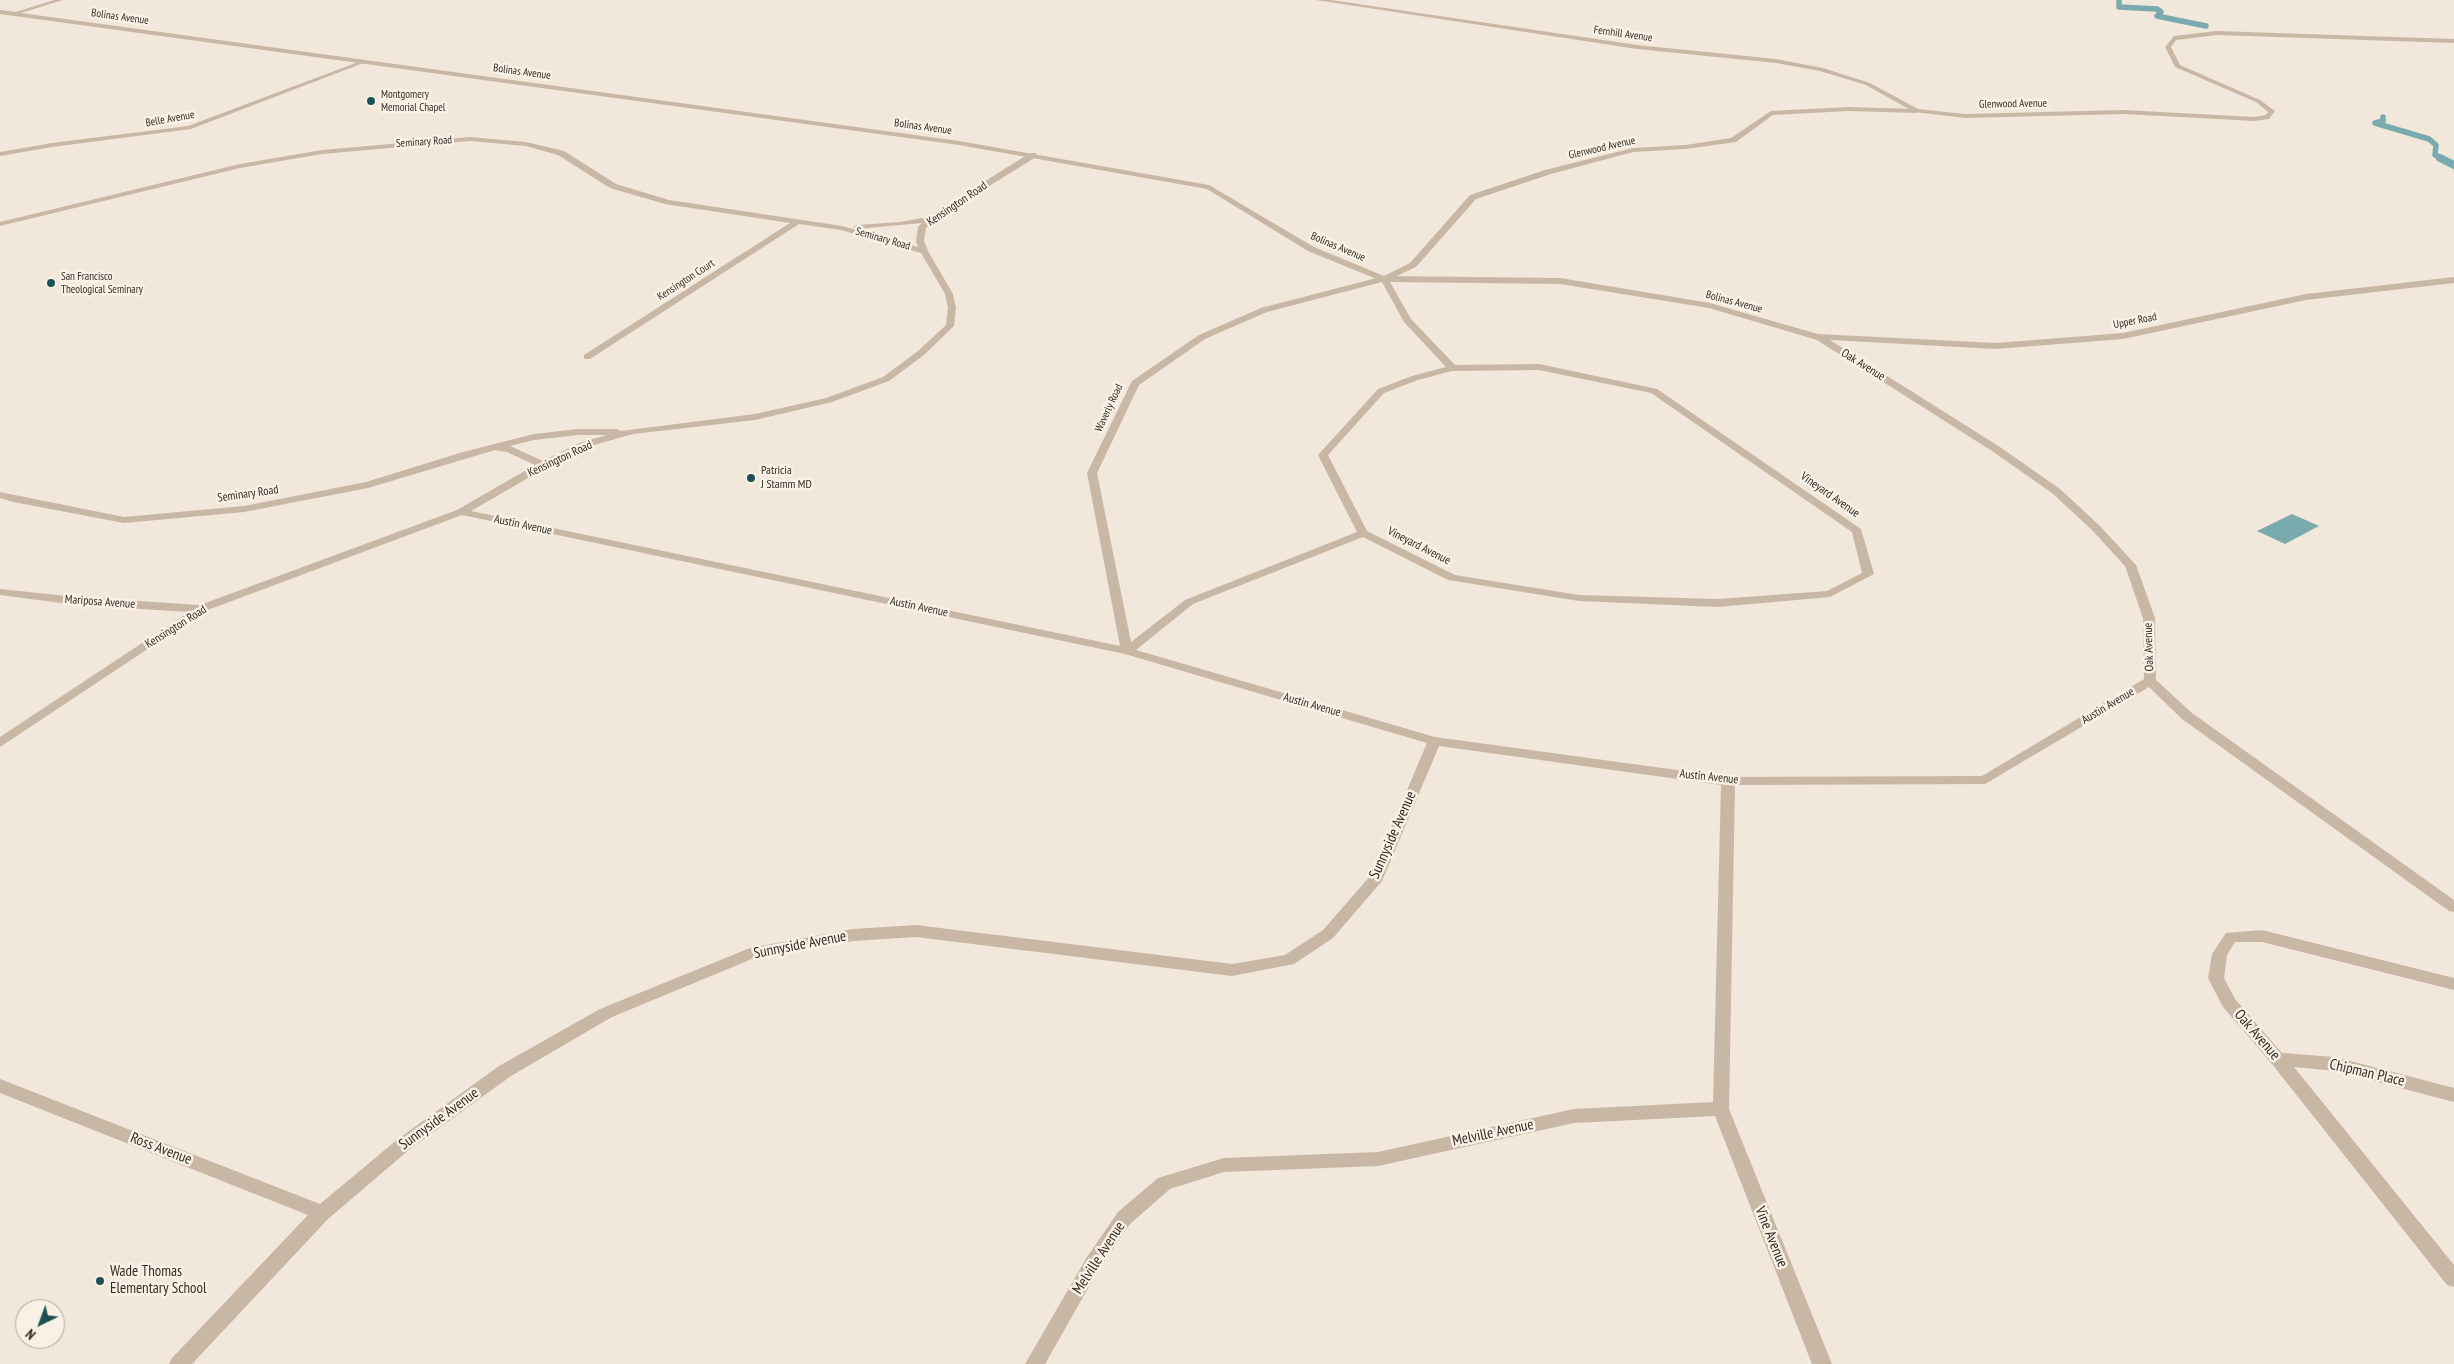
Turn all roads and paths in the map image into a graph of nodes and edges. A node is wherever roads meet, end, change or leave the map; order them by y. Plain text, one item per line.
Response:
1 (60, 0) edge
2 (1319, 0) edge
3 (0, 12) edge
4 (14, 14) junction
5 (2454, 41) edge
6 (364, 62) junction
7 (1916, 112) junction
8 (0, 154) edge
9 (1033, 155) junction
10 (930, 219) junction
11 (798, 221) junction
12 (0, 224) edge
13 (842, 228) junction
14 (924, 252) junction
15 (1384, 278) junction
16 (2454, 280) edge
17 (1818, 337) junction
18 (587, 357) dead end
19 (1452, 368) junction
20 (632, 432) junction
21 (496, 447) junction
22 (543, 465) junction
23 (0, 495) edge
24 (461, 512) junction
25 (1363, 533) junction
26 (0, 592) edge
27 (201, 609) junction
28 (1127, 651) junction
29 (2150, 681) junction
30 (1434, 741) junction
31 (0, 743) edge
32 (1728, 781) junction
33 (2454, 907) edge
34 (2454, 984) edge
35 (2278, 1059) junction
36 (0, 1086) edge
37 (2454, 1095) edge
38 (1721, 1109) junction
39 (322, 1213) junction
40 (2454, 1280) edge
41 (179, 1364) edge
42 (1035, 1364) edge
43 (1822, 1364) edge

1 - 4 street
2 - 7 street, Fernhill Avenue
3 - 4 street, Bolinas Avenue
4 - 6 street, Bolinas Avenue
5 - 7 street, Glenwood Avenue
6 - 8 street, Belle Avenue
6 - 9 street, Bolinas Avenue
7 - 15 street, Glenwood Avenue
9 - 10 street, Kensington Road
9 - 15 street, Bolinas Avenue
10 - 13 street, Seminary Road
10 - 14 street, Kensington Road
11 - 12 street, Seminary Road
11 - 13 street, Seminary Road
11 - 18 street, Kensington Court
13 - 14 street, Seminary Road
14 - 20 street, Kensington Road
15 - 17 street, Bolinas Avenue
15 - 19 street
15 - 28 street, Waverly Road
16 - 17 street, Upper Road
17 - 29 street, Oak Avenue
19 - 25 street
19 - 25 street, Vineyard Avenue
20 - 21 street, Seminary Road
20 - 22 street, Kensington Road
21 - 22 street
21 - 23 street, Seminary Road
22 - 24 street, Kensington Road
24 - 27 street, Kensington Road
24 - 28 street, Austin Avenue
25 - 28 street
26 - 27 street, Mariposa Avenue
27 - 31 street, Kensington Road
28 - 30 street, Austin Avenue
29 - 32 street, Austin Avenue
29 - 33 street, Oak Avenue
30 - 32 street, Austin Avenue
30 - 39 street, Sunnyside Avenue
32 - 38 street
34 - 35 street, Oak Avenue
35 - 37 street, Chipman Place
35 - 40 street, Oak Avenue
36 - 39 street, Ross Avenue
38 - 42 street, Melville Avenue
38 - 43 street, Vine Avenue
39 - 41 street, Sunnyside Avenue

